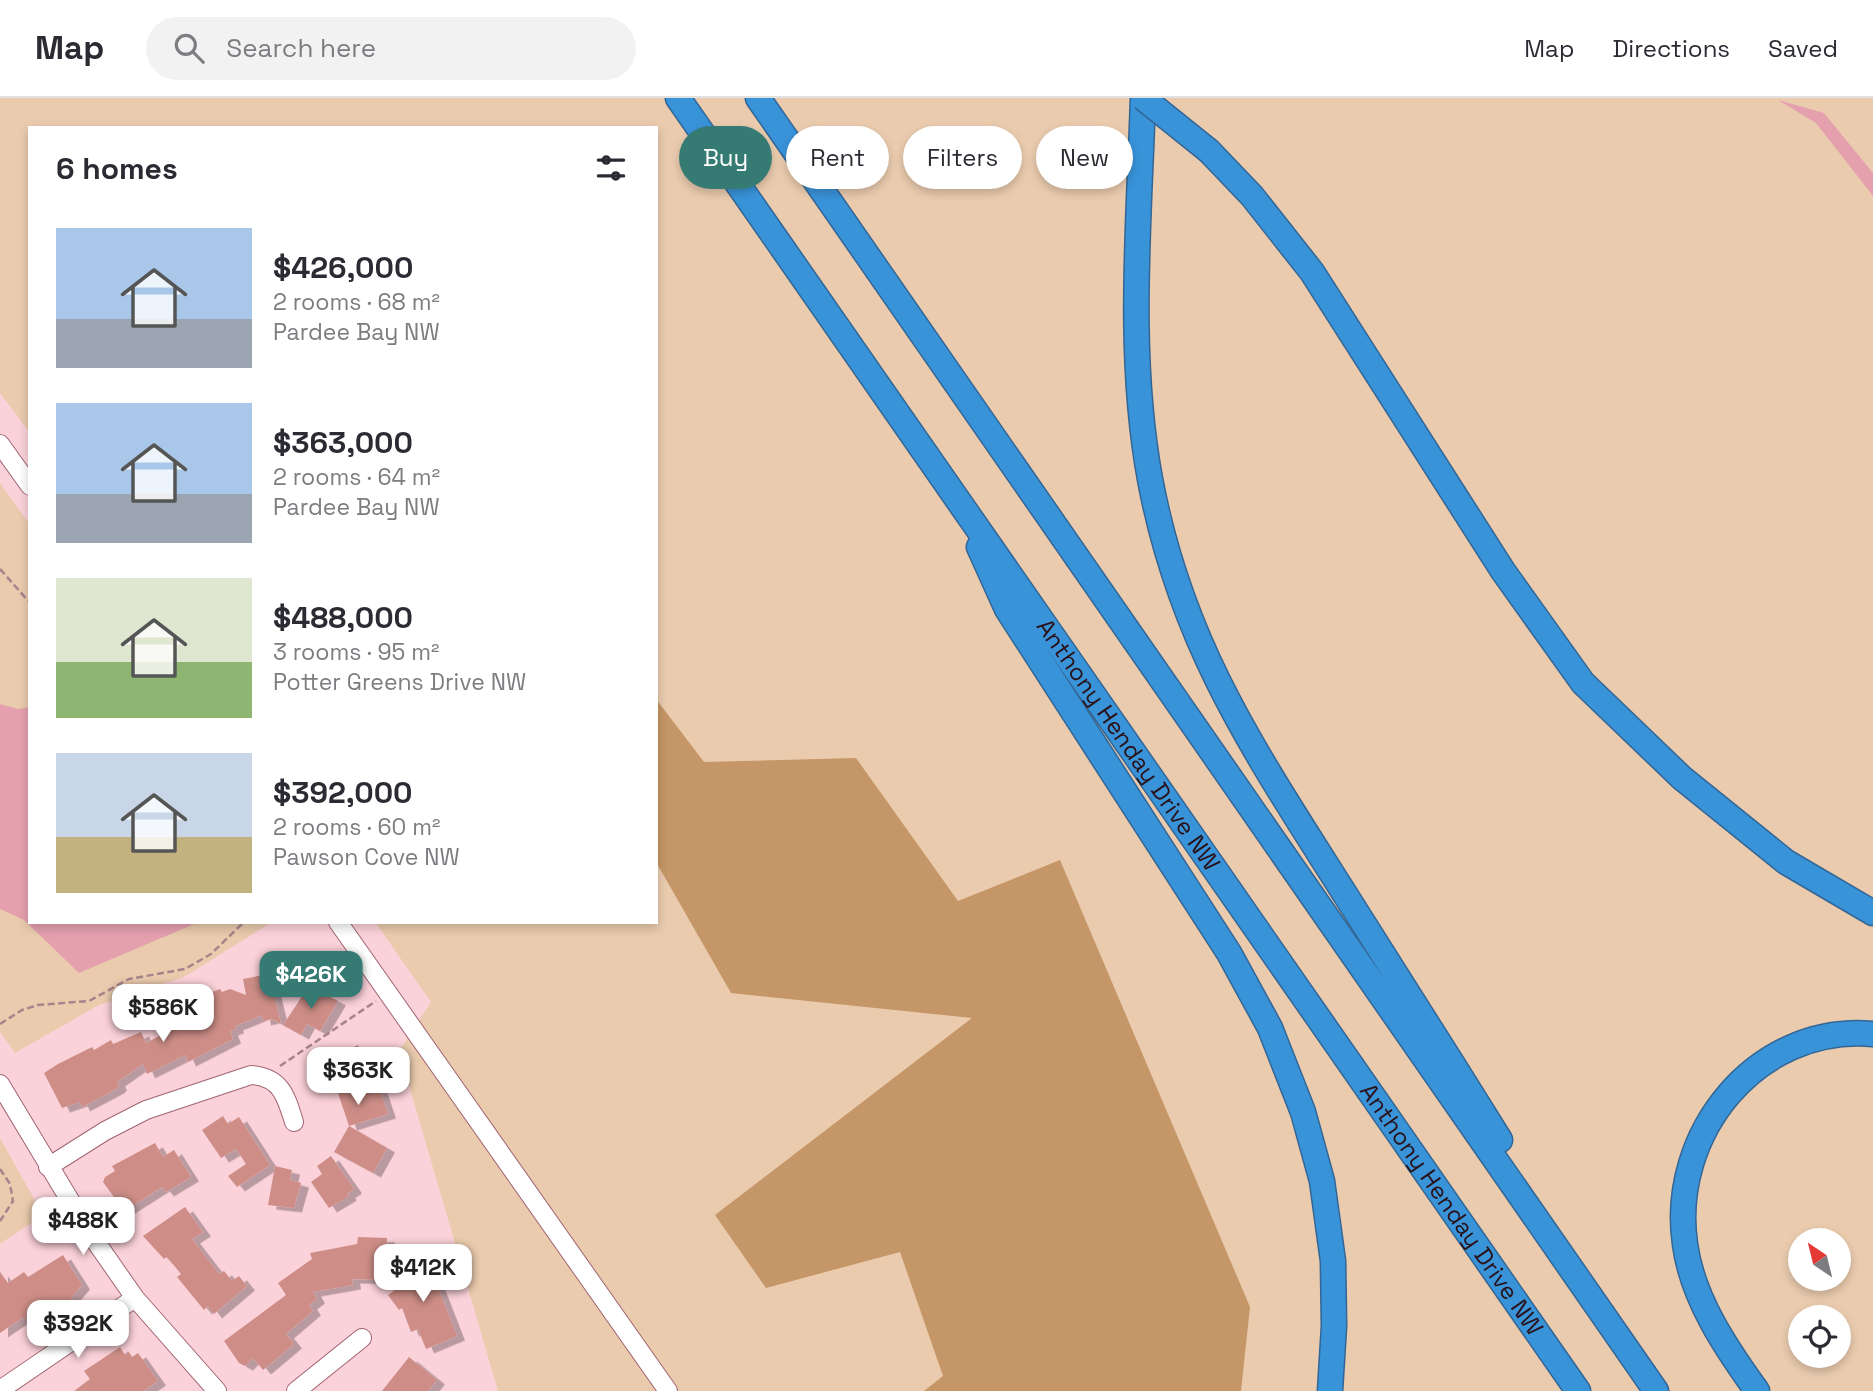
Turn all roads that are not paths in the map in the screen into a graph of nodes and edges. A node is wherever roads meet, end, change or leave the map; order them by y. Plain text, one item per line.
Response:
1 (678, 98) edge
2 (758, 98) edge
3 (1143, 98) edge
4 (0, 444) edge
5 (28, 483) edge
6 (950, 486) junction
7 (1716, 806) junction
8 (1873, 898) edge
9 (1873, 914) edge
10 (339, 924) edge
11 (1873, 1034) edge
12 (0, 1084) edge
13 (295, 1122) dead end
14 (48, 1167) junction
15 (1514, 1188) junction
16 (135, 1298) junction
17 (362, 1338) dead end
18 (0, 1390) edge
19 (217, 1391) edge
20 (296, 1391) edge
21 (668, 1391) edge
22 (1330, 1391) edge
23 (1578, 1391) edge
24 (1656, 1391) edge
25 (1757, 1391) edge

1 - 6 highway, Anthony Henday Drive NW
2 - 15 highway
3 - 7 highway, bridge
3 - 15 highway
4 - 5 street
6 - 22 highway
6 - 23 highway, Anthony Henday Drive NW
7 - 8 highway
7 - 9 highway
10 - 21 street
11 - 25 highway
12 - 14 street
13 - 14 street
14 - 16 street
15 - 24 highway
16 - 18 street
16 - 19 street
17 - 20 street

